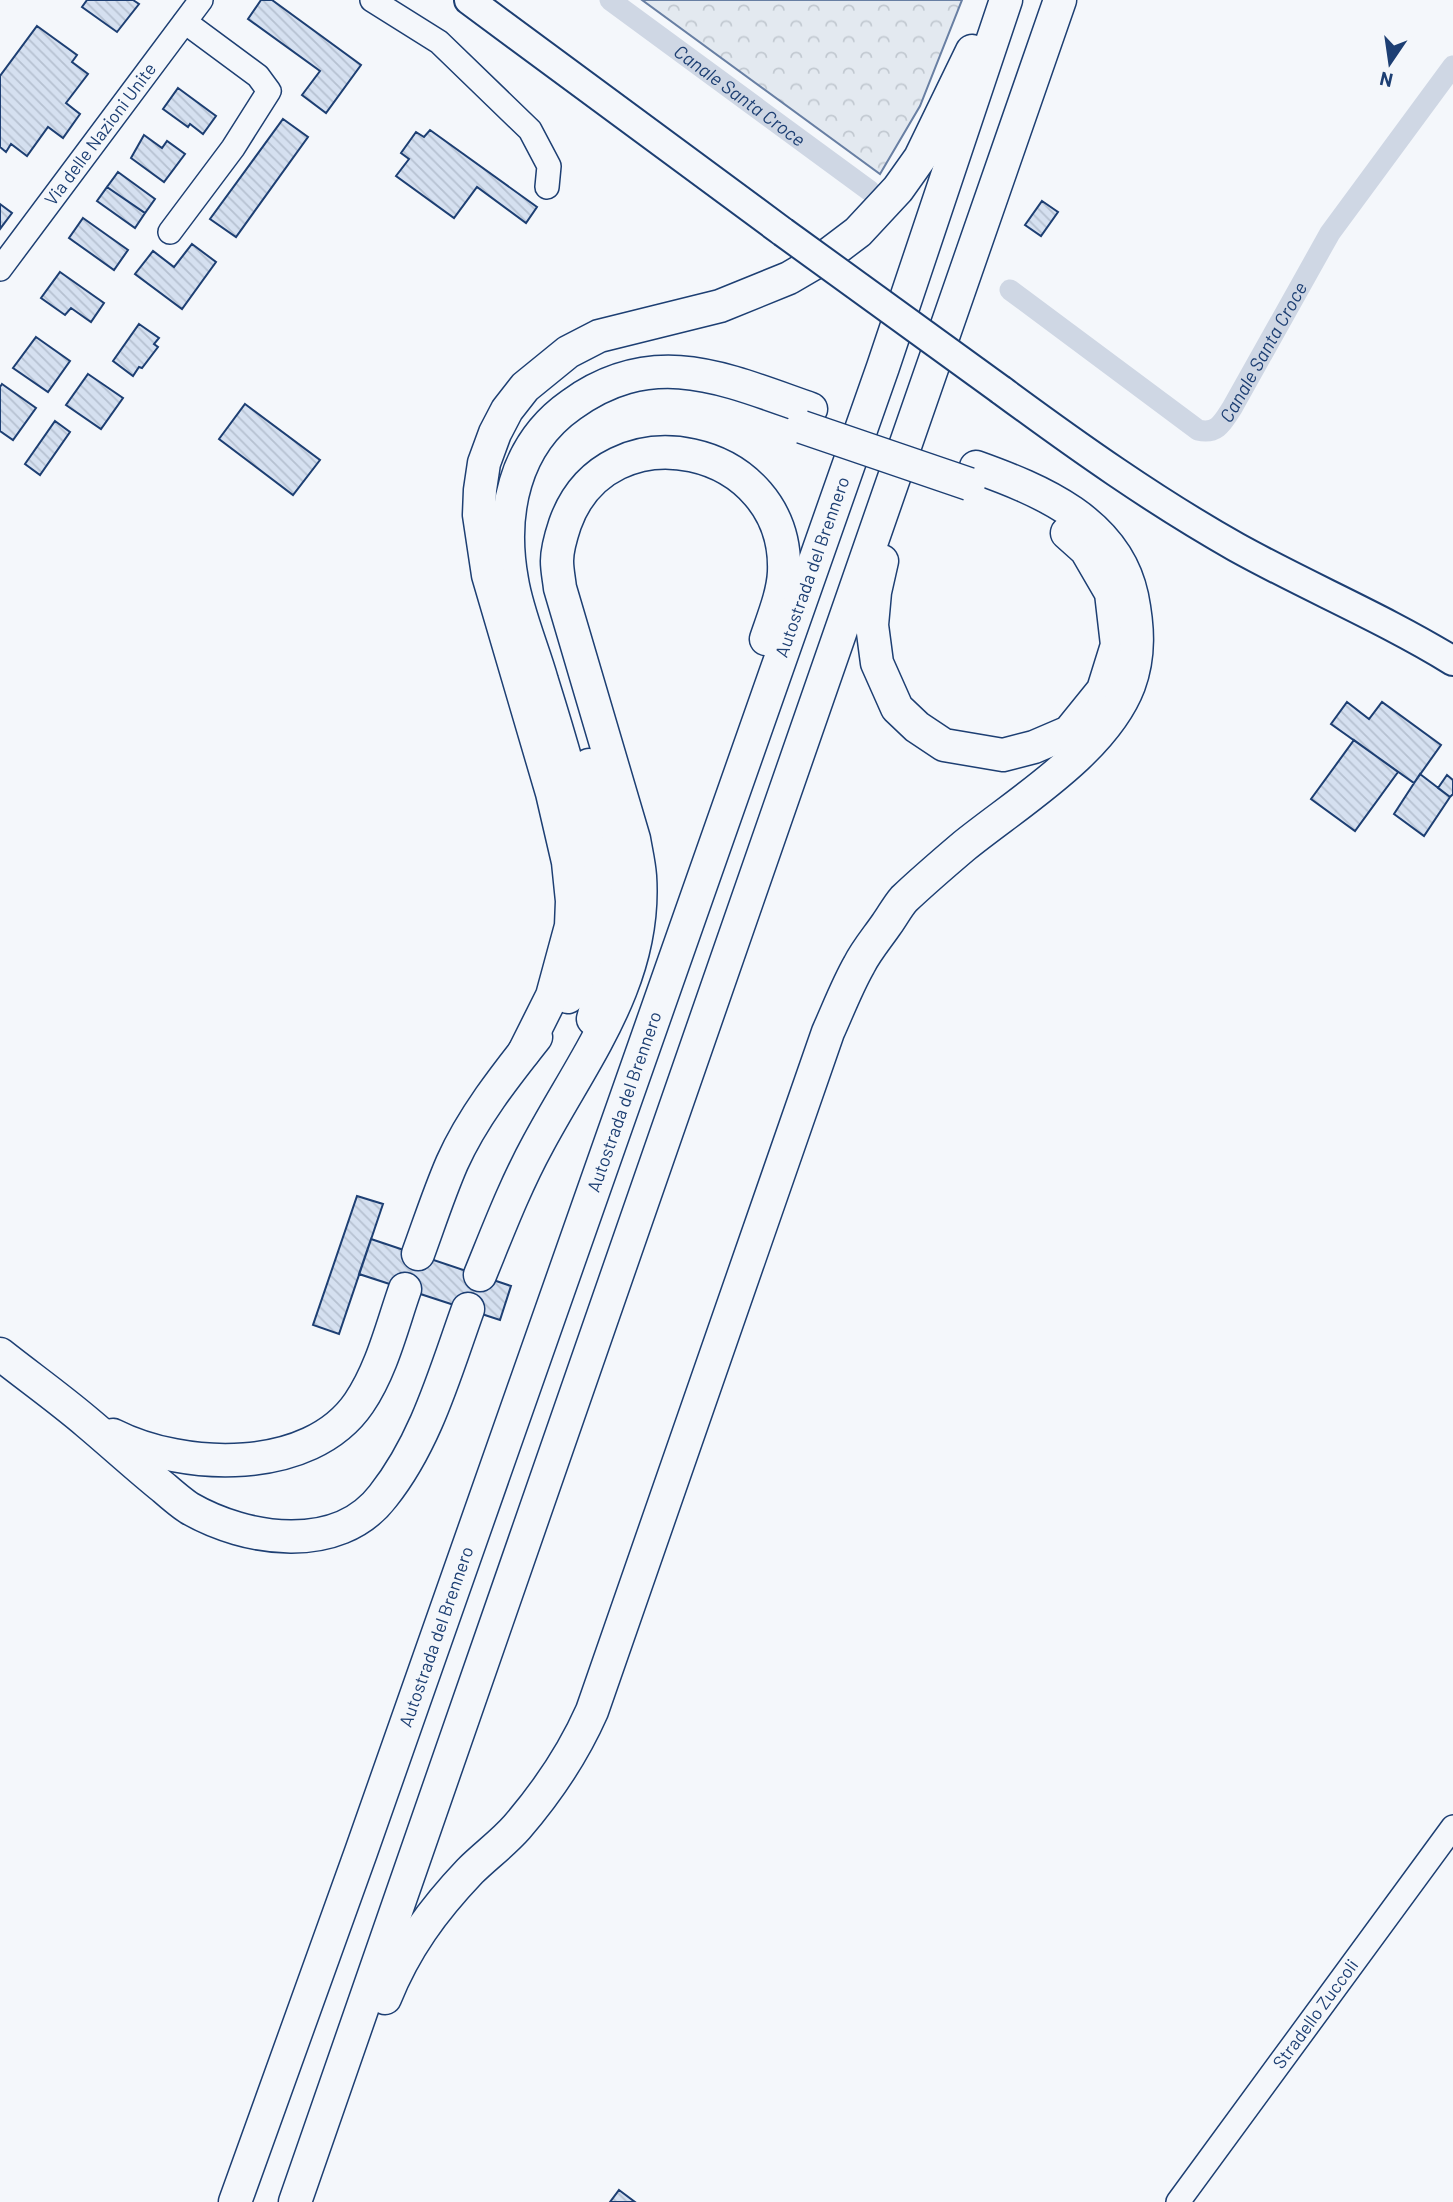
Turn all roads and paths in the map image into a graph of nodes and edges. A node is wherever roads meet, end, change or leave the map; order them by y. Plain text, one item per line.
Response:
1 (201, 0) edge
2 (372, 0) edge
3 (469, 0) edge
4 (998, 0) edge
5 (1006, 0) edge
6 (1060, 0) edge
7 (185, 22) junction
8 (547, 187) dead end
9 (170, 232) dead end
10 (0, 269) edge
11 (926, 386) junction
12 (807, 418) junction
13 (972, 476) junction
14 (1453, 661) edge
15 (524, 1052) junction
16 (639, 1059) junction
17 (581, 1068) junction
18 (418, 1254) dead end
19 (480, 1275) dead end
20 (405, 1289) dead end
21 (468, 1309) dead end
22 (0, 1354) edge
23 (87, 1422) junction
24 (1453, 1828) edge
25 (235, 2202) edge
26 (296, 2202) edge
27 (1178, 2202) edge

1 - 7 street, Via delle Nazioni Unite
2 - 8 street
3 - 14 main road, bridge
4 - 15 highway
5 - 16 highway, Autostrada del Brennero
6 - 11 highway
7 - 9 street
7 - 10 street, Via delle Nazioni Unite
11 - 13 highway
11 - 26 highway
12 - 13 highway, bridge
12 - 15 highway
12 - 17 highway
13 - 26 highway
15 - 18 highway
16 - 17 highway
16 - 25 highway, Autostrada del Brennero
17 - 19 highway
20 - 23 highway
21 - 23 highway
22 - 23 highway
24 - 27 street, Stradello Zuccoli

